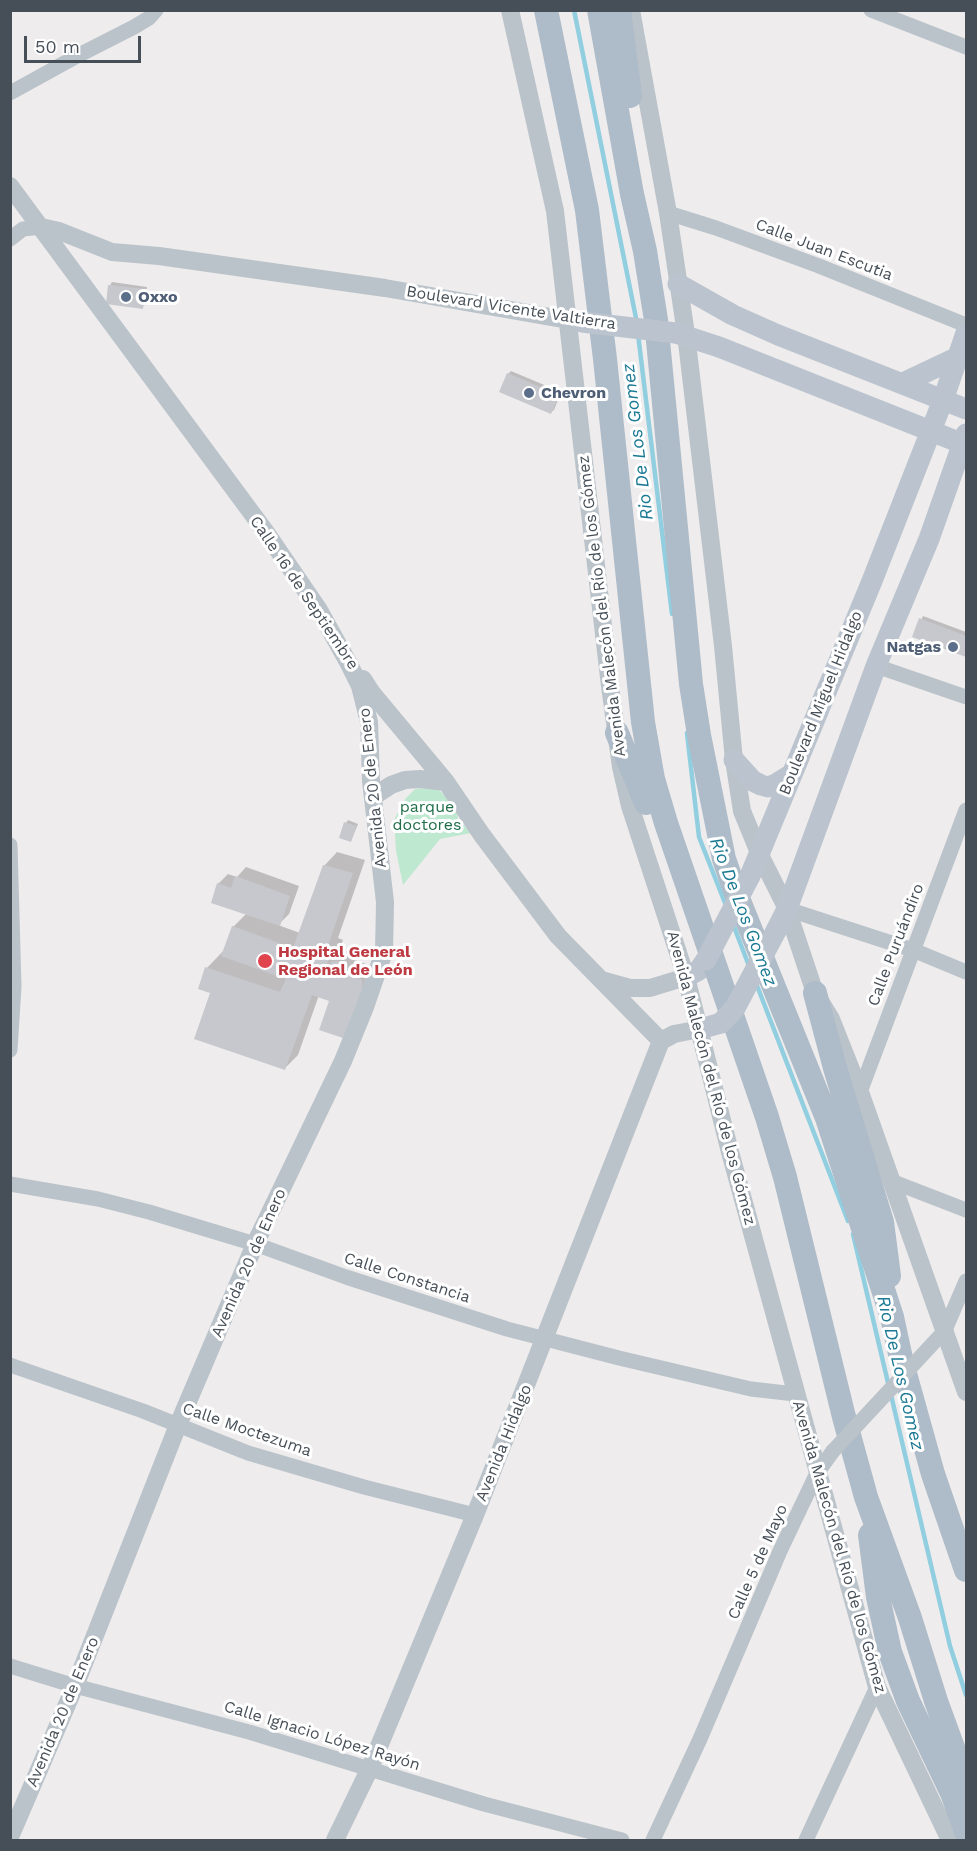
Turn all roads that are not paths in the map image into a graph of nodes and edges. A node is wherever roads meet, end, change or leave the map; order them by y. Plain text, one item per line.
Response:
1 (156, 10) edge
2 (510, 10) edge
3 (532, 10) edge
4 (546, 10) edge
5 (599, 10) edge
6 (619, 10) edge
7 (631, 10) edge
8 (871, 10) edge
9 (966, 47) edge
10 (10, 93) edge
11 (569, 120) junction
12 (10, 186) edge
13 (632, 194) junction
14 (668, 213) junction
15 (41, 227) junction
16 (10, 239) edge
17 (678, 284) junction
18 (733, 315) junction
19 (575, 321) junction
20 (966, 325) edge
21 (681, 333) junction
22 (966, 333) edge
23 (719, 346) junction
24 (958, 357) junction
25 (903, 383) junction
26 (942, 400) junction
27 (966, 410) edge
28 (930, 431) junction
29 (965, 441) edge
30 (958, 476) edge
31 (876, 666) junction
32 (354, 673) junction
33 (966, 697) edge
34 (617, 733) junction
35 (734, 760) junction
36 (792, 774) junction
37 (446, 782) junction
38 (373, 797) junction
39 (966, 810) edge
40 (10, 845) edge
41 (759, 855) junction
42 (11, 882) edge
43 (787, 909) junction
44 (913, 950) junction
45 (708, 953) junction
46 (966, 972) edge
47 (686, 977) junction
48 (599, 980) junction
49 (815, 993) junction
50 (700, 1029) junction
51 (661, 1041) junction
52 (10, 1050) edge
53 (860, 1092) junction
54 (891, 1181) junction
55 (10, 1184) edge
56 (966, 1210) edge
57 (255, 1244) junction
58 (966, 1281) edge
59 (892, 1317) junction
60 (942, 1334) junction
61 (546, 1338) junction
62 (10, 1365) edge
63 (966, 1392) edge
64 (795, 1394) junction
65 (919, 1419) junction
66 (178, 1425) junction
67 (817, 1473) junction
68 (867, 1497) junction
69 (475, 1515) junction
70 (966, 1524) edge
71 (966, 1570) edge
72 (10, 1666) edge
73 (75, 1686) junction
74 (877, 1687) junction
75 (370, 1768) junction
76 (966, 1783) edge
77 (966, 1831) edge
78 (10, 1837) edge
79 (334, 1840) edge
80 (622, 1840) edge
81 (653, 1840) edge
82 (806, 1840) edge
83 (950, 1840) edge

1 - 10 street
2 - 19 street, Avenida Malecón del Río de los Gómez
3 - 11 main road
4 - 11 main road, Avenida Malecón del Río de los Gómez
5 - 13 main road
6 - 13 main road
7 - 14 street
8 - 9 street
11 - 45 main road, Avenida Malecón del Río de los Gómez
12 - 15 street, Calle 16 de Septiembre
13 - 59 main road
14 - 17 street
14 - 20 street, Calle Juan Escutia
15 - 16 street
15 - 19 street, Boulevard Vicente Valtierra
15 - 32 street, Calle 16 de Septiembre
17 - 18 main road
17 - 21 street
18 - 23 main road
18 - 25 main road
19 - 21 main road, Boulevard Vicente Valtierra, bridge
19 - 34 street, Avenida Malecón del Río de los Gómez
21 - 23 main road, Boulevard Vicente Valtierra
21 - 35 street
22 - 24 main road, Boulevard Miguel Hidalgo
23 - 28 main road, Boulevard Vicente Valtierra
24 - 25 main road
24 - 26 main road, Boulevard Miguel Hidalgo
25 - 26 main road
26 - 27 main road
26 - 28 main road, Boulevard Miguel Hidalgo
28 - 29 main road, Boulevard Vicente Valtierra
28 - 36 main road, Boulevard Miguel Hidalgo
29 - 30 main road
30 - 31 main road
31 - 33 street
31 - 43 main road
32 - 37 street, Calle 16 de Septiembre
32 - 38 street, Avenida 20 de Enero
34 - 45 main road
34 - 47 street, Avenida Malecón del Río de los Gómez
35 - 36 main road
35 - 41 street
36 - 41 main road, Boulevard Miguel Hidalgo
37 - 38 street
37 - 48 street, Calle 16 de Septiembre
38 - 57 street, Avenida 20 de Enero
39 - 44 street, Calle Puruándiro
40 - 42 street
41 - 43 street
41 - 45 main road, Boulevard Miguel Hidalgo, bridge
42 - 52 street
43 - 44 street
43 - 49 street
43 - 50 main road, bridge
44 - 46 street
44 - 53 street, Calle Puruándiro
45 - 47 main road, Boulevard Miguel Hidalgo
45 - 68 main road, Avenida Malecón del Río de los Gómez
47 - 48 street, Boulevard Miguel Hidalgo
47 - 50 street, Avenida Malecón del Río de los Gómez
48 - 51 street, Calle 16 de Septiembre
49 - 53 street
49 - 59 main road
50 - 51 street
50 - 64 street, Avenida Malecón del Río de los Gómez
51 - 61 street, Avenida Hidalgo
53 - 54 street
54 - 56 street
54 - 60 street
55 - 57 street, Calle Constancia
57 - 61 street, Calle Constancia
57 - 66 street, Avenida 20 de Enero
58 - 60 street, Calle 5 de Mayo
59 - 65 main road
60 - 63 street
60 - 67 street, Calle 5 de Mayo, bridge
61 - 64 street, Calle Constancia
61 - 69 street, Avenida Hidalgo
62 - 66 street, Calle Moctezuma
64 - 67 street, Avenida Malecón del Río de los Gómez
65 - 70 main road
65 - 71 main road
66 - 69 street, Calle Moctezuma
66 - 73 street, Avenida 20 de Enero
67 - 74 street, Avenida Malecón del Río de los Gómez
67 - 81 street, Calle 5 de Mayo
68 - 76 main road, Avenida Malecón del Río de los Gómez
68 - 77 main road
69 - 75 street, Avenida Hidalgo
72 - 73 street, Calle Ignacio López Rayón
73 - 75 street, Calle Ignacio López Rayón
73 - 78 street, Avenida 20 de Enero
74 - 82 street
74 - 83 street, Avenida Malecón del Río de los Gómez
75 - 79 street, Avenida Hidalgo
75 - 80 street, Calle Ignacio López Rayón

